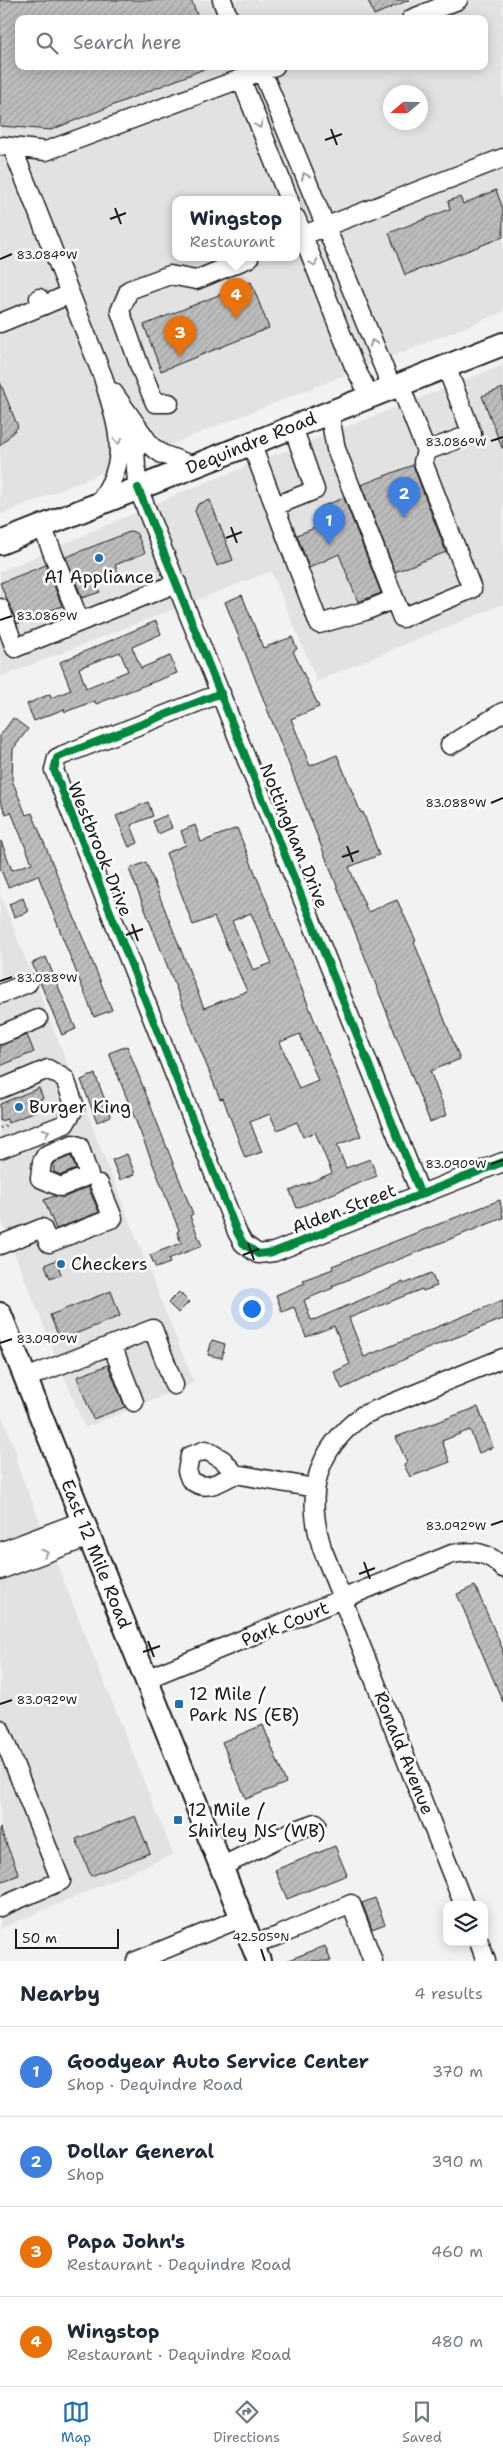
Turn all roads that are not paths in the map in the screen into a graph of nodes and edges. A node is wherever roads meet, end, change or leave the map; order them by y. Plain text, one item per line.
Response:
1 (222, 0) edge
2 (458, 0) edge
3 (228, 15) edge
4 (421, 15) edge
5 (256, 72) edge
6 (6, 147) edge
7 (503, 158) edge
8 (288, 196) edge
9 (325, 226) junction
10 (300, 237) edge
11 (242, 261) edge
12 (70, 294) junction
13 (0, 323) edge
14 (503, 344) edge
15 (446, 366) junction
16 (103, 377) junction
17 (396, 386) junction
18 (370, 396) junction
19 (169, 403) dead end
20 (329, 412) junction
21 (134, 424) junction
22 (292, 427) junction
23 (251, 443) junction
24 (426, 452) junction
25 (194, 466) junction
26 (138, 488) junction
27 (99, 504) junction
28 (275, 506) junction
29 (42, 526) junction
30 (0, 543) edge
31 (177, 584) junction
32 (394, 599) junction
33 (0, 608) edge
34 (80, 622) junction
35 (221, 693) junction
36 (503, 712) edge
37 (450, 745) dead end
38 (28, 983) dead end
39 (0, 994) edge
40 (38, 1019) dead end
41 (0, 1035) edge
42 (0, 1088) edge
43 (0, 1149) edge
44 (503, 1162) edge
45 (99, 1184) dead end
46 (421, 1195) junction
47 (0, 1245) edge
48 (250, 1250) joint
49 (0, 1314) edge
50 (112, 1345) junction
51 (503, 1358) edge
52 (26, 1378) junction
53 (174, 1385) dead end
54 (134, 1402) dead end
55 (236, 1474) dead end
56 (315, 1488) junction
57 (86, 1529) junction
58 (0, 1552) edge
59 (503, 1568) edge
60 (0, 1570) edge
61 (342, 1601) junction
62 (146, 1679) junction
63 (0, 1729) edge
64 (316, 1824) dead end
65 (221, 1867) junction
66 (462, 1901) edge
67 (0, 1907) edge
68 (241, 1918) junction
69 (480, 1946) edge
70 (255, 1952) edge
71 (136, 1961) edge
72 (373, 1961) edge
73 (486, 1961) edge

1 - 3 street
2 - 4 street
5 - 6 street
5 -> 8 street
9 -> 5 street
6 - 12 street
7 - 9 street
9 - 10 street
17 -> 9 street
10 -> 18 street
11 - 19 street
12 - 13 street
12 - 16 street
14 - 15 main road, Dequindre Road
15 - 17 main road, Dequindre Road
15 - 24 street
16 - 21 street
16 -> 27 street
17 - 18 main road, Dequindre Road
17 - 24 street
18 - 20 main road, Dequindre Road
20 - 22 main road, Dequindre Road
20 - 32 street
21 - 25 street
21 - 26 street, Nottingham Drive
22 - 23 main road, Dequindre Road
22 - 28 street
23 - 25 main road, Dequindre Road
23 - 28 street
24 - 32 street
25 - 26 main road, Dequindre Road
26 - 27 main road, Dequindre Road
26 - 31 street, Nottingham Drive
27 - 29 main road, Dequindre Road
28 - 32 street
29 - 30 main road, Dequindre Road
29 - 34 street
31 - 34 street
31 - 35 street, Nottingham Drive
33 - 34 street
35 - 46 street, Nottingham Drive
35 - 48 street, Westbrook Drive
36 - 37 street
38 - 39 street
40 - 41 street
43 -> 42 street
44 - 46 street, Alden Street
45 - 47 street
46 - 48 street, Alden Street
49 - 52 main road, East 12 Mile Road
50 - 52 street
50 - 53 street
50 - 54 street
51 - 56 street, Park Court
52 - 57 main road, East 12 Mile Road
55 - 56 street
56 - 61 street, Park Court
57 - 58 street
60 -> 57 street
57 - 62 main road, East 12 Mile Road
59 - 61 street
61 - 62 street, Park Court
61 - 66 street, Ronald Avenue
62 - 65 main road, East 12 Mile Road
63 - 67 street
64 - 65 street
65 - 68 main road, East 12 Mile Road
68 - 70 main road, East 12 Mile Road
68 - 71 street
69 - 73 street
70 - 72 street

